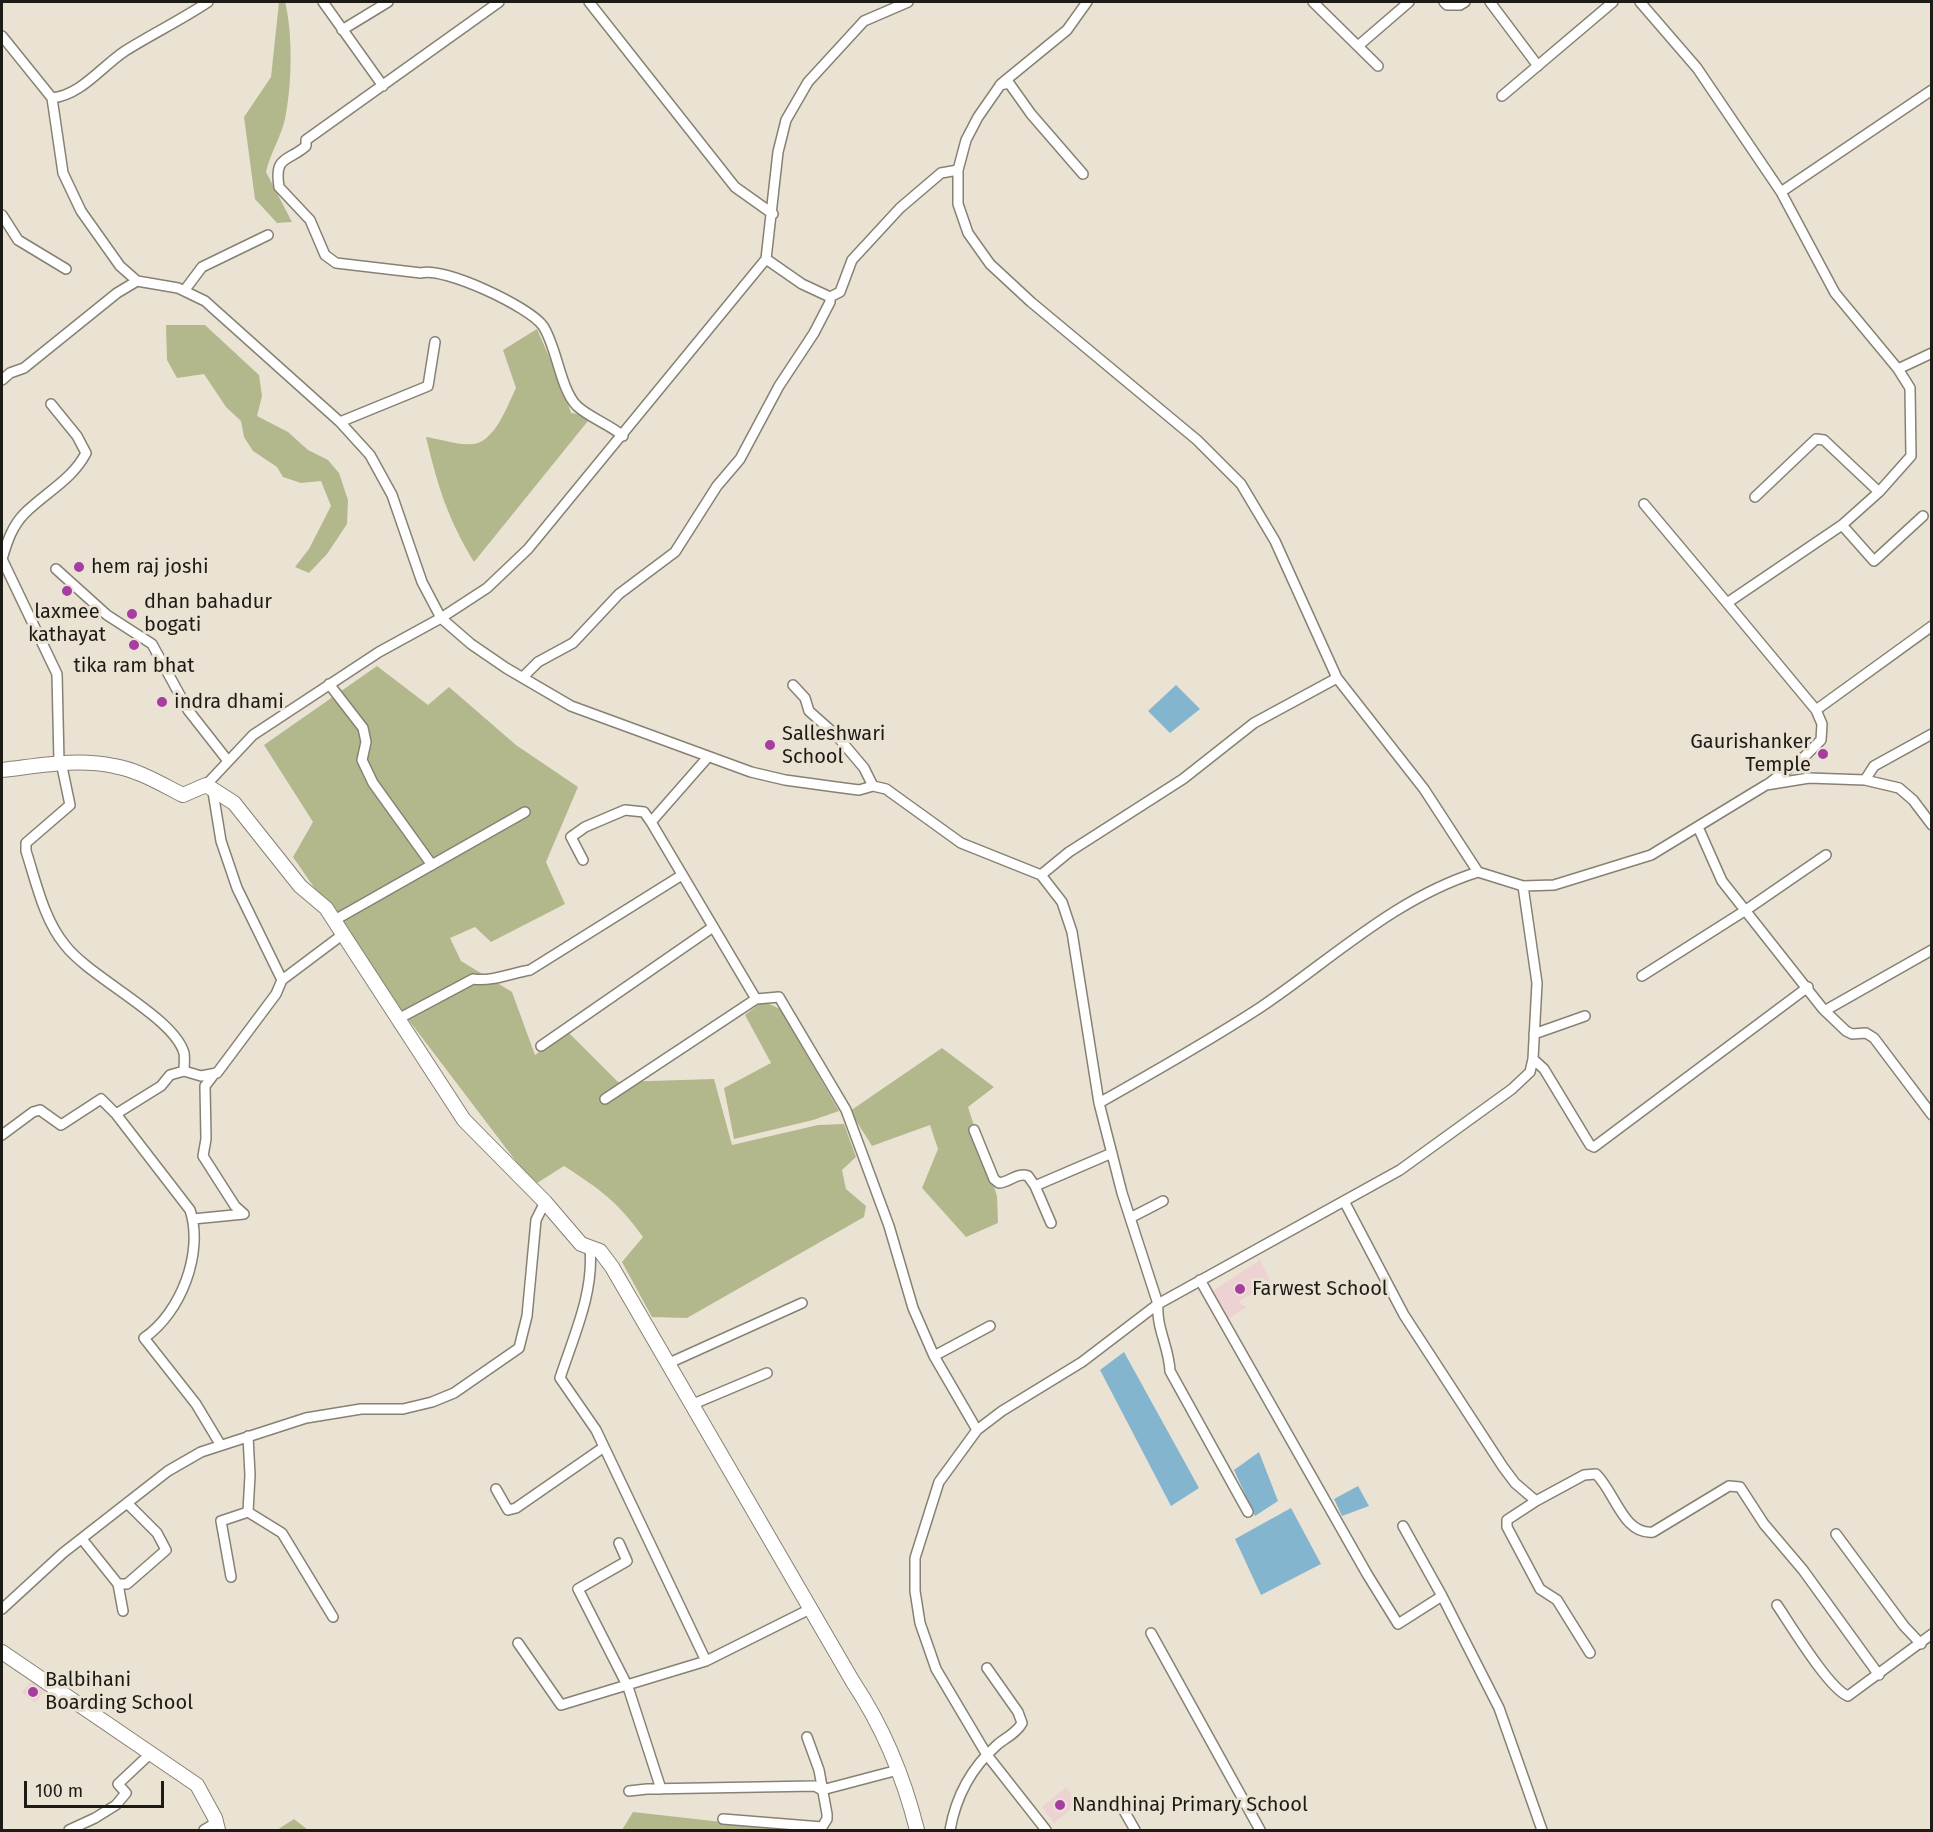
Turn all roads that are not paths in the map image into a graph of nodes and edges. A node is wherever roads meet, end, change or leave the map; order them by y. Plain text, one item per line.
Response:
1 (208, 2) edge
2 (323, 2) edge
3 (388, 2) edge
4 (500, 2) edge
5 (589, 2) edge
6 (908, 2) edge
7 (1087, 2) edge
8 (1313, 2) edge
9 (1409, 2) edge
10 (1444, 2) edge
11 (1465, 2) edge
12 (1490, 2) edge
13 (1613, 2) edge
14 (1641, 2) edge
15 (342, 30) junction
16 (2, 36) edge
17 (1358, 46) junction
18 (1378, 66) dead end
19 (1538, 66) junction
20 (1000, 85) junction
21 (383, 86) junction
22 (1932, 90) edge
23 (1502, 96) dead end
24 (52, 98) junction
25 (958, 170) junction
26 (1083, 174) dead end
27 (1781, 192) junction
28 (773, 214) junction
29 (2, 215) edge
30 (268, 235) dead end
31 (766, 259) junction
32 (66, 269) dead end
33 (138, 281) junction
34 (184, 291) junction
35 (830, 297) junction
36 (435, 342) dead end
37 (1932, 353) edge
38 (1898, 369) junction
39 (2, 380) edge
40 (51, 404) dead end
41 (339, 422) junction
42 (623, 436) junction
43 (1879, 492) junction
44 (1755, 497) dead end
45 (1644, 504) dead end
46 (1923, 516) dead end
47 (1842, 525) junction
48 (56, 569) dead end
49 (1727, 603) junction
50 (441, 618) junction
51 (1932, 626) edge
52 (523, 677) junction
53 (1337, 678) junction
54 (329, 684) junction
55 (793, 685) dead end
56 (1816, 710) junction
57 (1932, 734) edge
58 (708, 757) junction
59 (228, 761) junction
60 (60, 762) junction
61 (2, 770) edge
62 (1865, 780) junction
63 (1766, 785) junction
64 (873, 786) junction
65 (210, 789) junction
66 (525, 812) dead end
67 (651, 822) junction
68 (1932, 825) edge
69 (1698, 827) junction
70 (1826, 855) dead end
71 (583, 860) dead end
72 (432, 866) junction
73 (1478, 872) junction
74 (682, 875) junction
75 (1041, 875) junction
76 (1523, 886) junction
77 (1746, 910) junction
78 (333, 921) junction
79 (713, 927) junction
80 (342, 935) junction
81 (1932, 950) edge
82 (1642, 976) dead end
83 (282, 980) junction
84 (1808, 987) junction
85 (756, 999) junction
86 (1826, 1010) junction
87 (1585, 1016) dead end
88 (398, 1019) junction
89 (1534, 1034) junction
90 (540, 1046) dead end
91 (1533, 1059) junction
92 (184, 1071) junction
93 (215, 1073) junction
94 (605, 1099) dead end
95 (1099, 1102) junction
96 (116, 1114) junction
97 (1932, 1115) edge
98 (974, 1130) dead end
99 (2, 1136) edge
100 (1112, 1153) junction
101 (1035, 1186) junction
102 (1163, 1201) dead end
103 (1344, 1201) junction
104 (545, 1202) junction
105 (1130, 1218) junction
106 (193, 1219) junction
107 (1051, 1223) dead end
108 (590, 1248) junction
109 (1200, 1280) junction
110 (802, 1303) dead end
111 (1158, 1304) junction
112 (990, 1326) dead end
113 (934, 1356) junction
114 (667, 1364) junction
115 (766, 1373) dead end
116 (691, 1405) junction
117 (977, 1430) junction
118 (248, 1436) junction
119 (220, 1444) junction
120 (604, 1447) junction
121 (496, 1490) dead end
122 (1536, 1501) junction
123 (127, 1503) junction
124 (248, 1512) junction
125 (1248, 1512) dead end
126 (1403, 1526) dead end
127 (1836, 1534) dead end
128 (82, 1539) junction
129 (619, 1543) dead end
130 (231, 1577) dead end
131 (118, 1584) junction
132 (1442, 1596) junction
133 (1777, 1605) dead end
134 (2, 1609) edge
135 (810, 1609) junction
136 (123, 1611) dead end
137 (333, 1617) dead end
138 (1151, 1633) dead end
139 (1932, 1634) edge
140 (518, 1643) dead end
141 (1921, 1644) junction
142 (2, 1652) edge
143 (1590, 1653) dead end
144 (706, 1661) junction
145 (987, 1668) dead end
146 (1879, 1675) junction
147 (628, 1687) junction
148 (807, 1737) dead end
149 (151, 1753) junction
150 (987, 1755) junction
151 (897, 1770) junction
152 (661, 1789) junction
153 (822, 1790) junction
154 (629, 1791) dead end
155 (1119, 1802) dead end
156 (723, 1819) dead end
157 (212, 1828) edge
158 (69, 1830) edge
159 (917, 1830) edge
160 (950, 1830) edge
161 (1046, 1830) edge
162 (1135, 1830) edge
163 (1260, 1830) edge
164 (1542, 1830) edge

1 - 24 street
2 - 15 street
3 - 15 street
4 - 21 street
5 - 28 street
6 - 28 street
7 - 20 street
8 - 17 street
9 - 17 street
10 - 11 street
12 - 19 street
13 - 19 street
14 - 27 street
15 - 21 street
16 - 24 street
17 - 18 street
19 - 23 street
20 - 25 street
20 - 26 street
21 - 42 street
22 - 27 street
24 - 33 street
25 - 35 street
25 - 53 street
27 - 38 street
28 - 31 street
29 - 32 street
30 - 34 street
31 - 35 street
31 - 42 street
33 - 34 street
33 - 39 street
34 - 41 street
35 - 52 street
36 - 41 street
37 - 38 street
38 - 43 street
40 - 60 street
41 - 50 street
42 - 50 street
43 - 44 street
43 - 47 street
45 - 49 street
46 - 47 street
47 - 49 street
48 - 59 street
49 - 56 street
50 - 52 street
50 - 54 street
51 - 56 street
52 - 58 street
53 - 73 street
53 - 75 street
54 - 59 street
54 - 72 street
55 - 64 street
56 - 63 street
57 - 62 street
58 - 64 street
58 - 67 street
59 - 65 street
60 - 61 street
60 - 65 street
60 - 92 street
62 - 63 street
62 - 68 street
63 - 69 street
64 - 75 street
65 - 78 street
65 - 83 street
66 - 72 street
67 - 71 street
67 - 74 street
69 - 76 street
69 - 77 street
70 - 77 street
72 - 78 street
73 - 76 street
73 - 95 street
74 - 79 street
74 - 88 street
75 - 95 street
76 - 89 street
77 - 82 street
77 - 84 street
78 - 80 street
79 - 85 street
79 - 90 street
80 - 83 street
80 - 88 street
81 - 86 street
83 - 93 street
84 - 86 street
84 - 91 street
85 - 94 street
85 - 113 street
86 - 97 street
87 - 89 street
88 - 104 street
89 - 91 street
91 - 103 street
92 - 93 street
92 - 96 street
93 - 106 street
95 - 100 street
96 - 99 street
96 - 106 street
98 - 101 street
100 - 101 street
100 - 105 street
101 - 107 street
102 - 105 street
103 - 109 street
103 - 122 street
104 - 108 street
104 - 118 street
105 - 111 street
106 - 119 street
108 - 114 street
108 - 120 street
109 - 111 street
109 - 132 street
110 - 114 street
111 - 117 street
111 - 125 street
112 - 113 street
113 - 117 street
114 - 116 street
115 - 116 street
116 - 135 street
117 - 150 street
118 - 119 street
118 - 124 street
119 - 123 street
120 - 121 street
120 - 144 street
122 - 143 street
122 - 146 street
123 - 128 street
123 - 131 street
124 - 130 street
124 - 137 street
126 - 132 street
127 - 141 street
128 - 131 street
128 - 134 street
129 - 147 street
131 - 136 street
132 - 164 street
133 - 146 street
135 - 144 street
135 - 151 street
138 - 163 street
139 - 141 street
140 - 147 street
141 - 146 street
142 - 149 street
144 - 147 street
145 - 150 street
147 - 152 street
148 - 153 street
149 - 157 street
149 - 158 street
150 - 160 street
150 - 161 street
151 - 153 street
151 - 159 street
152 - 153 street
152 - 154 street
153 - 156 street
155 - 162 street

